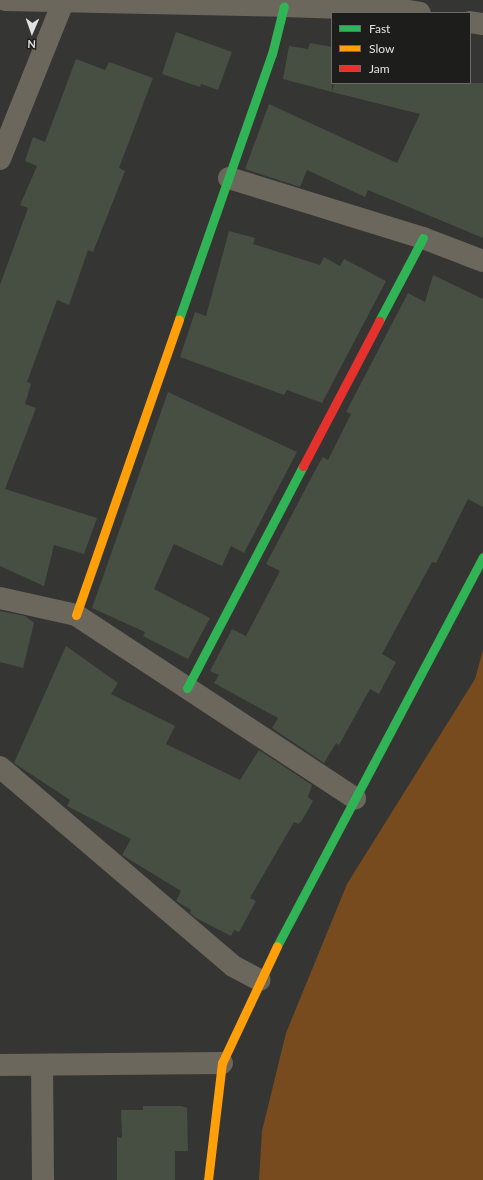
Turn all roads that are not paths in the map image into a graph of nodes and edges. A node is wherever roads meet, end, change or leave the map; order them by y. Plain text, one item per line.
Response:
1 (5, 0) edge
2 (64, 1) edge
3 (284, 6) junction
4 (414, 12) edge
5 (471, 22) edge
6 (483, 24) edge
7 (0, 159) edge
8 (229, 178) junction
9 (423, 238) junction
10 (483, 261) edge
11 (483, 557) edge
12 (0, 598) edge
13 (76, 615) junction
14 (187, 688) junction
15 (0, 767) edge
16 (355, 798) junction
17 (259, 980) junction
18 (222, 1063) junction
19 (0, 1065) edge
20 (42, 1065) junction
21 (43, 1180) edge
22 (208, 1180) edge

1 - 2 street
2 - 3 street
2 - 7 street
3 - 4 street
3 - 8 street
5 - 6 street
8 - 9 street
8 - 13 street
9 - 10 street
9 - 14 street
11 - 16 street
12 - 13 street
13 - 14 street
14 - 16 street
15 - 17 street
16 - 17 street
17 - 18 street
18 - 20 street
18 - 22 street
19 - 20 street
20 - 21 street

